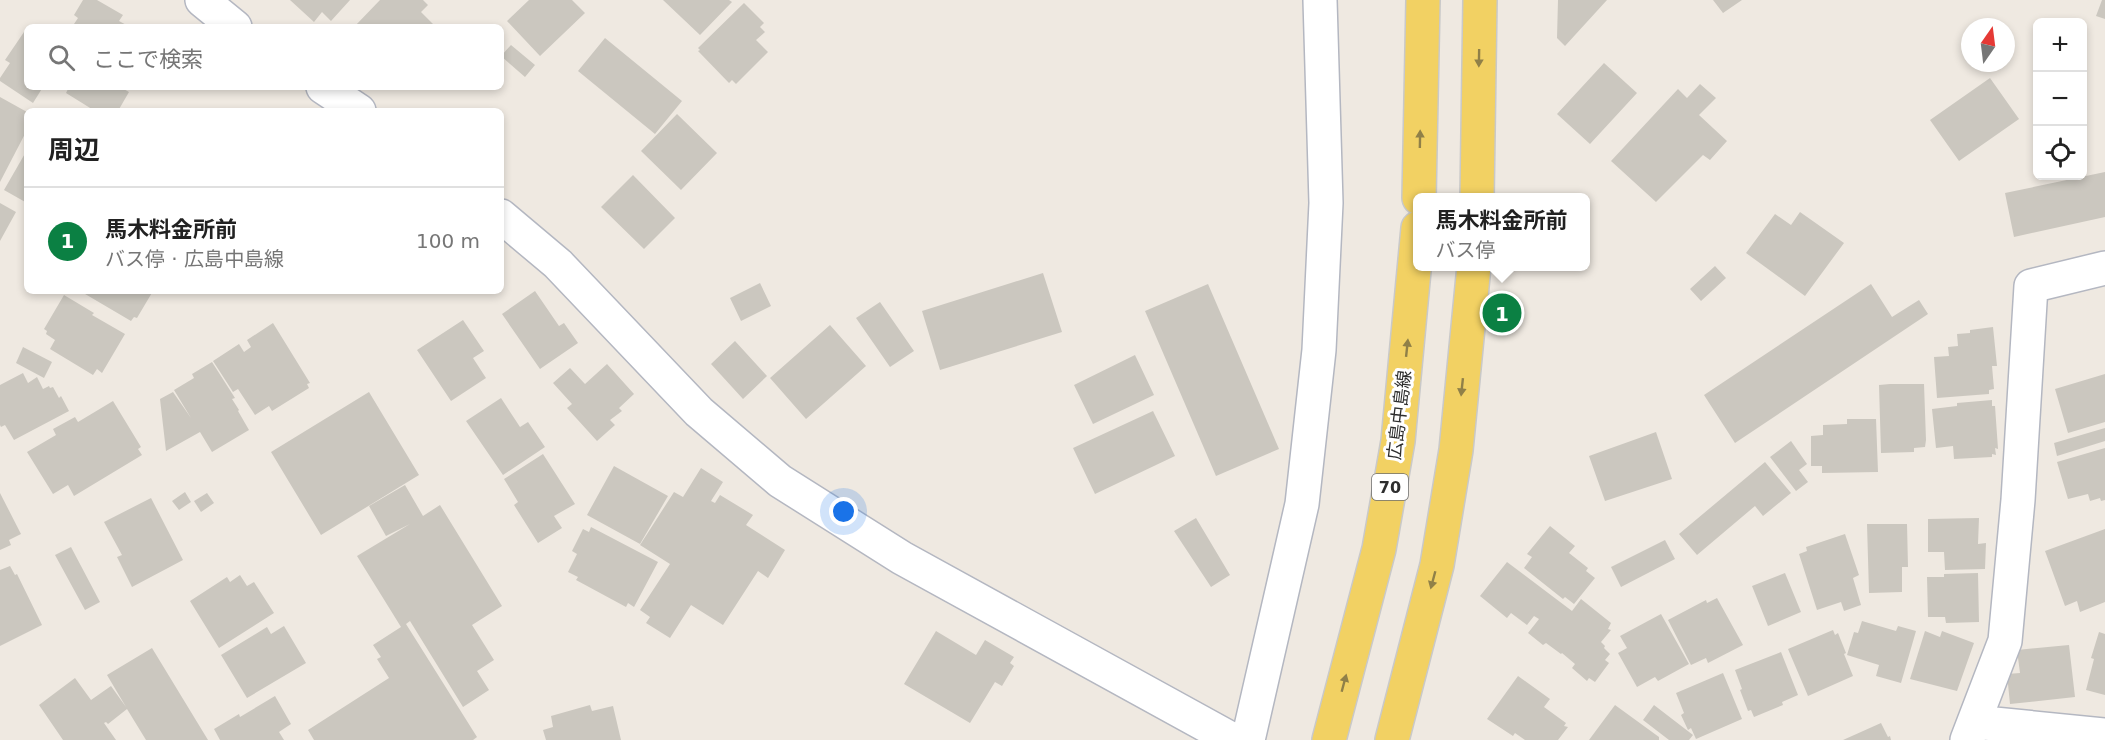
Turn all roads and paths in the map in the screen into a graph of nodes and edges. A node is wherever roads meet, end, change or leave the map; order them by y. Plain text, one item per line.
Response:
1 (202, 0) edge
2 (1320, 0) edge
3 (1423, 0) edge
4 (1480, 0) edge
5 (231, 24) edge
6 (328, 90) edge
7 (354, 108) edge
8 (1419, 193) edge
9 (1477, 193) edge
10 (504, 219) edge
11 (2105, 268) edge
12 (1414, 271) edge
13 (1474, 271) edge
14 (1971, 731) edge
15 (2105, 735) edge
16 (1233, 740) edge
17 (1248, 740) edge
18 (1329, 740) edge
19 (1392, 740) edge

1 - 5 street
2 - 17 street
8 -> 3 main road
4 -> 9 main road
6 - 7 street
10 - 16 street
11 - 14 street
18 -> 12 main road, 広島中島線 / 70
13 -> 19 main road
14 - 15 street

